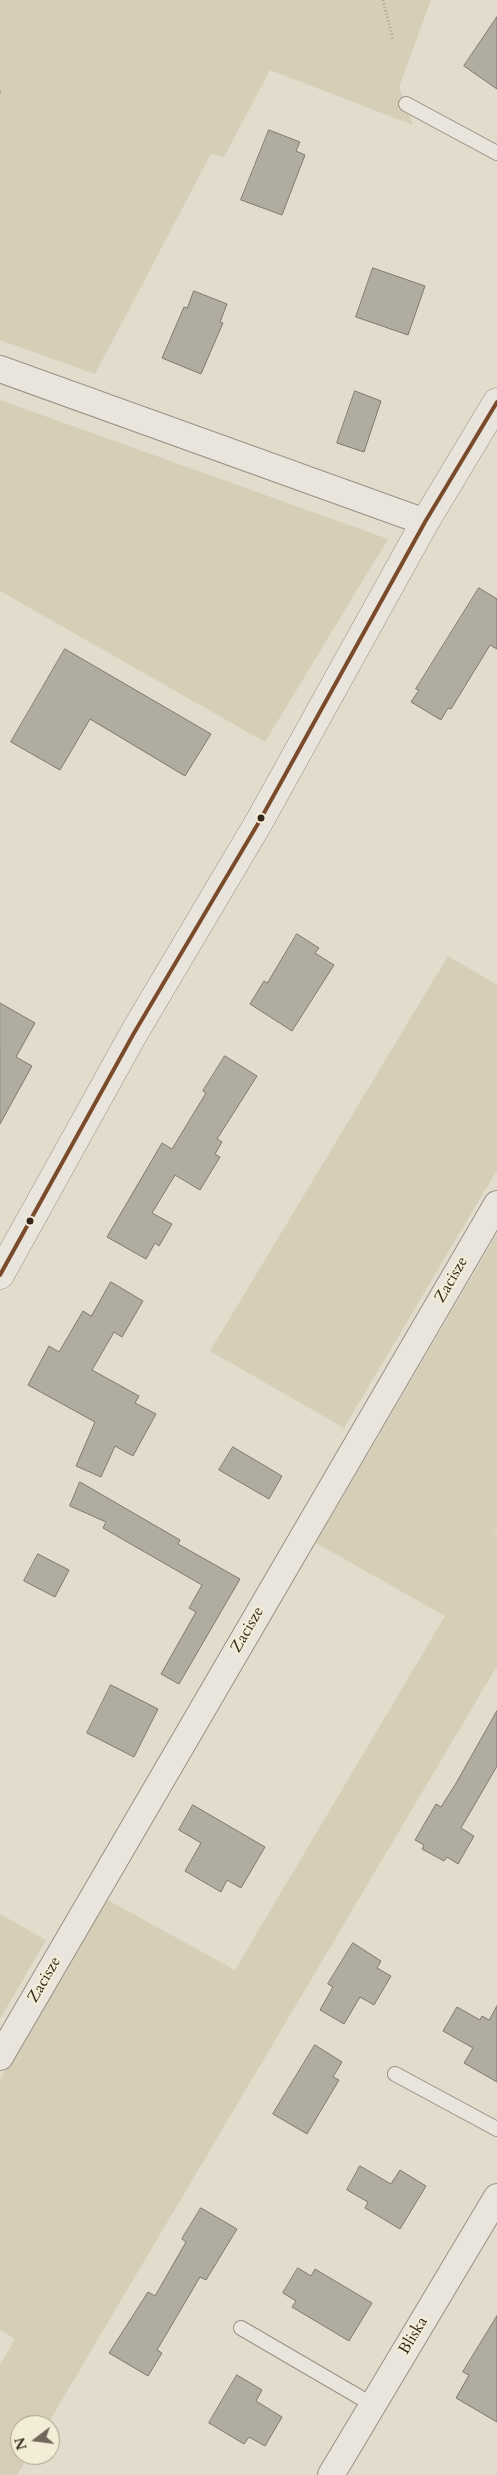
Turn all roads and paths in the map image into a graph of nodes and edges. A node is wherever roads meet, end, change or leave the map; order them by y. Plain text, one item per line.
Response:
1 (383, 0) edge
2 (393, 39) dead end
3 (406, 104) dead end
4 (497, 154) edge
5 (0, 369) edge
6 (497, 402) edge
7 (425, 522) junction
8 (497, 1204) edge
9 (0, 1275) edge
10 (0, 2057) edge
11 (395, 2074) dead end
12 (497, 2129) edge
13 (497, 2197) edge
14 (241, 2328) dead end
15 (373, 2404) junction
16 (331, 2475) edge

1 - 2 path
3 - 4 lane
5 - 7 street
6 - 7 street
7 - 9 street
8 - 10 street, Zacisze
11 - 12 lane
13 - 15 street, Bliska
14 - 15 lane
15 - 16 street, Bliska

